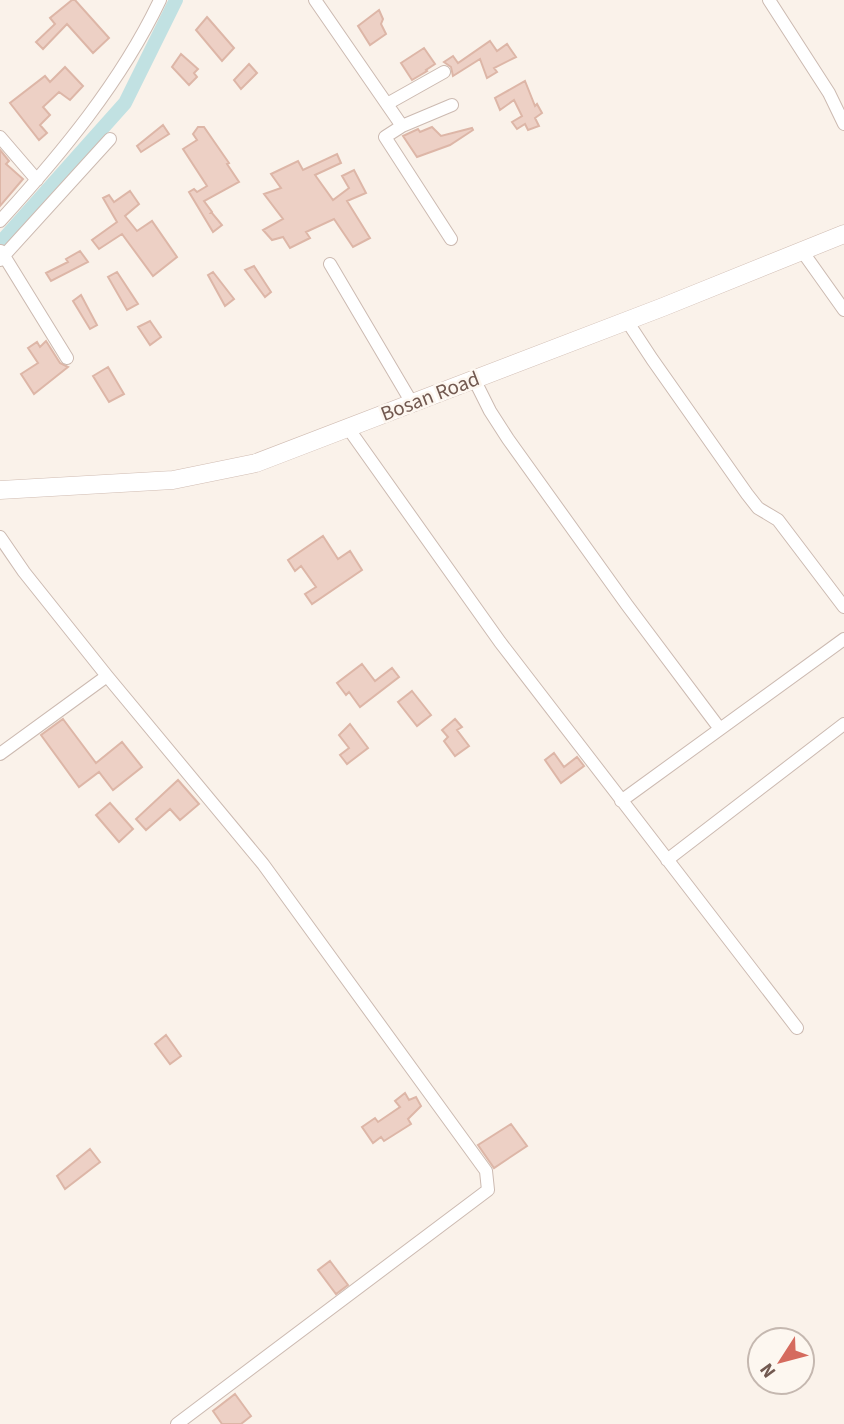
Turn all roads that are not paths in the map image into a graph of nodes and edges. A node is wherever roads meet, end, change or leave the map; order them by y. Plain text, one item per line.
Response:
1 (160, 0) edge
2 (315, 0) edge
3 (769, 0) edge
4 (444, 72) dead end
5 (387, 104) junction
6 (452, 105) dead end
7 (844, 124) edge
8 (402, 126) junction
9 (0, 137) edge
10 (110, 139) dead end
11 (37, 180) junction
12 (0, 221) edge
13 (844, 234) edge
14 (450, 239) dead end
15 (802, 251) junction
16 (2, 255) edge
17 (330, 264) dead end
18 (844, 310) edge
19 (627, 321) junction
20 (67, 358) dead end
21 (474, 379) junction
22 (412, 403) junction
23 (348, 428) junction
24 (0, 490) edge
25 (0, 537) edge
26 (844, 607) edge
27 (844, 639) edge
28 (107, 676) junction
29 (844, 724) edge
30 (720, 729) junction
31 (0, 754) edge
32 (621, 801) junction
33 (667, 860) junction
34 (797, 1028) dead end
35 (177, 1424) edge

1 - 11 street
2 - 5 street
3 - 7 street
4 - 5 street
5 - 8 street
6 - 8 street
8 - 14 street
9 - 11 street
10 - 16 street
11 - 12 street
13 - 15 main road, Bosan Road
15 - 18 street
15 - 19 main road, Bosan Road
16 - 20 street
17 - 22 street
19 - 21 main road, Bosan Road
19 - 26 street
21 - 22 main road, Bosan Road
21 - 30 street
22 - 23 main road, Bosan Road
23 - 24 main road, Bosan Road
23 - 32 street
25 - 28 street
27 - 30 street
28 - 31 street
28 - 35 street
29 - 33 street
30 - 32 street
32 - 33 street
33 - 34 street

